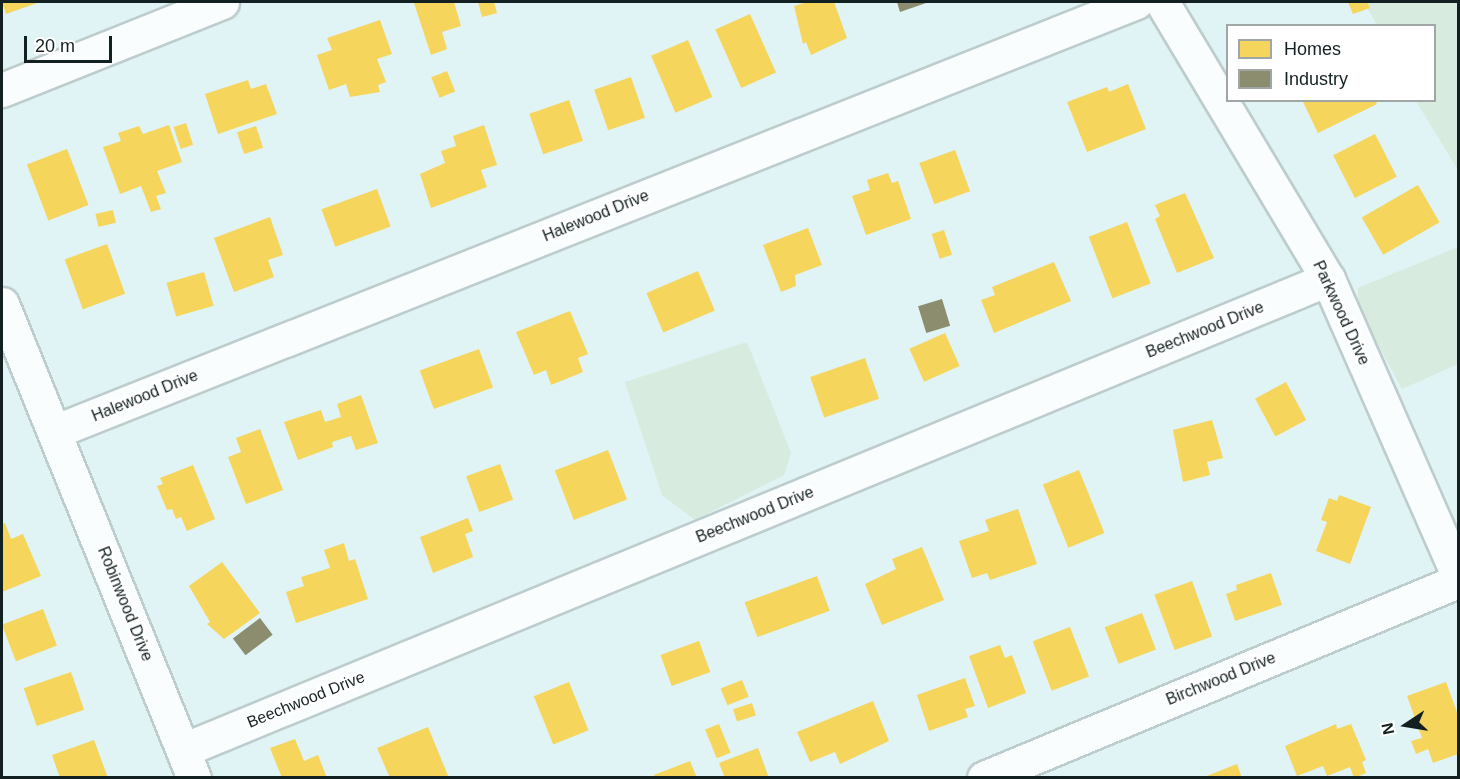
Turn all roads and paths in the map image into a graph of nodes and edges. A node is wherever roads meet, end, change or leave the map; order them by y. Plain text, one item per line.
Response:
1 (222, 2) edge
2 (1136, 2) edge
3 (1161, 2) edge
4 (2, 90) edge
5 (1328, 279) junction
6 (2, 304) edge
7 (56, 431) junction
8 (1458, 575) edge
9 (1458, 581) edge
10 (188, 764) edge
11 (984, 777) edge

1 - 4 street
2 - 7 street, Halewood Drive
3 - 5 street, Parkwood Drive
5 - 8 street, Parkwood Drive
5 - 10 street, Beechwood Drive
6 - 7 street, Robinwood Drive
7 - 10 street, Robinwood Drive
9 - 11 street, Birchwood Drive

